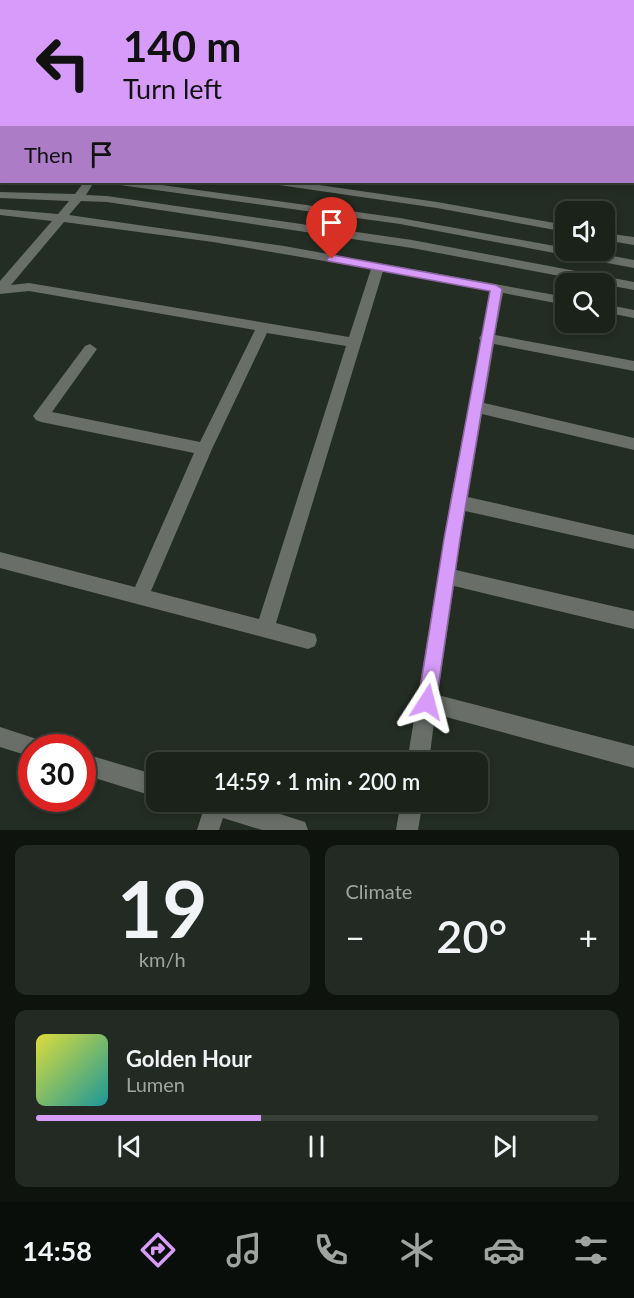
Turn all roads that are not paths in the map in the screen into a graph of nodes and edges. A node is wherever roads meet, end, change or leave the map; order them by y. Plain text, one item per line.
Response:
1 (88, 183) edge
2 (127, 183) edge
3 (307, 183) edge
4 (0, 195) edge
5 (78, 198) junction
6 (0, 212) edge
7 (62, 217) junction
8 (555, 227) edge
9 (615, 238) edge
10 (634, 241) edge
11 (634, 264) edge
12 (378, 267) junction
13 (634, 286) edge
14 (0, 289) edge
15 (496, 289) junction
16 (555, 299) edge
17 (615, 311) edge
18 (634, 314) edge
19 (263, 327) junction
20 (486, 338) junction
21 (354, 343) junction
22 (90, 349) dead end
23 (634, 366) edge
24 (475, 407) junction
25 (634, 444) edge
26 (204, 449) junction
27 (458, 502) junction
28 (634, 542) edge
29 (0, 560) edge
30 (446, 576) junction
31 (140, 596) junction
32 (634, 620) edge
33 (265, 629) junction
34 (308, 640) dead end
35 (427, 702) junction
36 (0, 737) edge
37 (18, 742) edge
38 (420, 752) edge
39 (634, 757) edge
40 (96, 767) edge
41 (146, 783) edge
42 (209, 812) edge
43 (239, 812) edge
44 (410, 812) edge
45 (208, 830) edge
46 (297, 830) edge
47 (407, 830) edge

1 - 5 street
2 - 11 street
3 - 8 street
4 - 5 street
5 - 7 street
5 - 13 street
6 - 7 street
7 - 12 street
7 - 14 street
9 - 10 street
12 - 15 street
12 - 21 street
14 - 19 street
15 - 16 street
15 - 20 street
17 - 18 street
19 - 21 street
19 - 26 street
20 - 23 street
20 - 24 street
21 - 33 street
22 - 26 street
24 - 25 street
24 - 27 street
26 - 31 street
27 - 28 street
27 - 30 street
29 - 31 street
30 - 32 street
30 - 35 street
31 - 33 street
33 - 34 street
35 - 38 street
35 - 39 street
36 - 37 street
40 - 41 street
42 - 45 street
43 - 46 street
44 - 47 street

